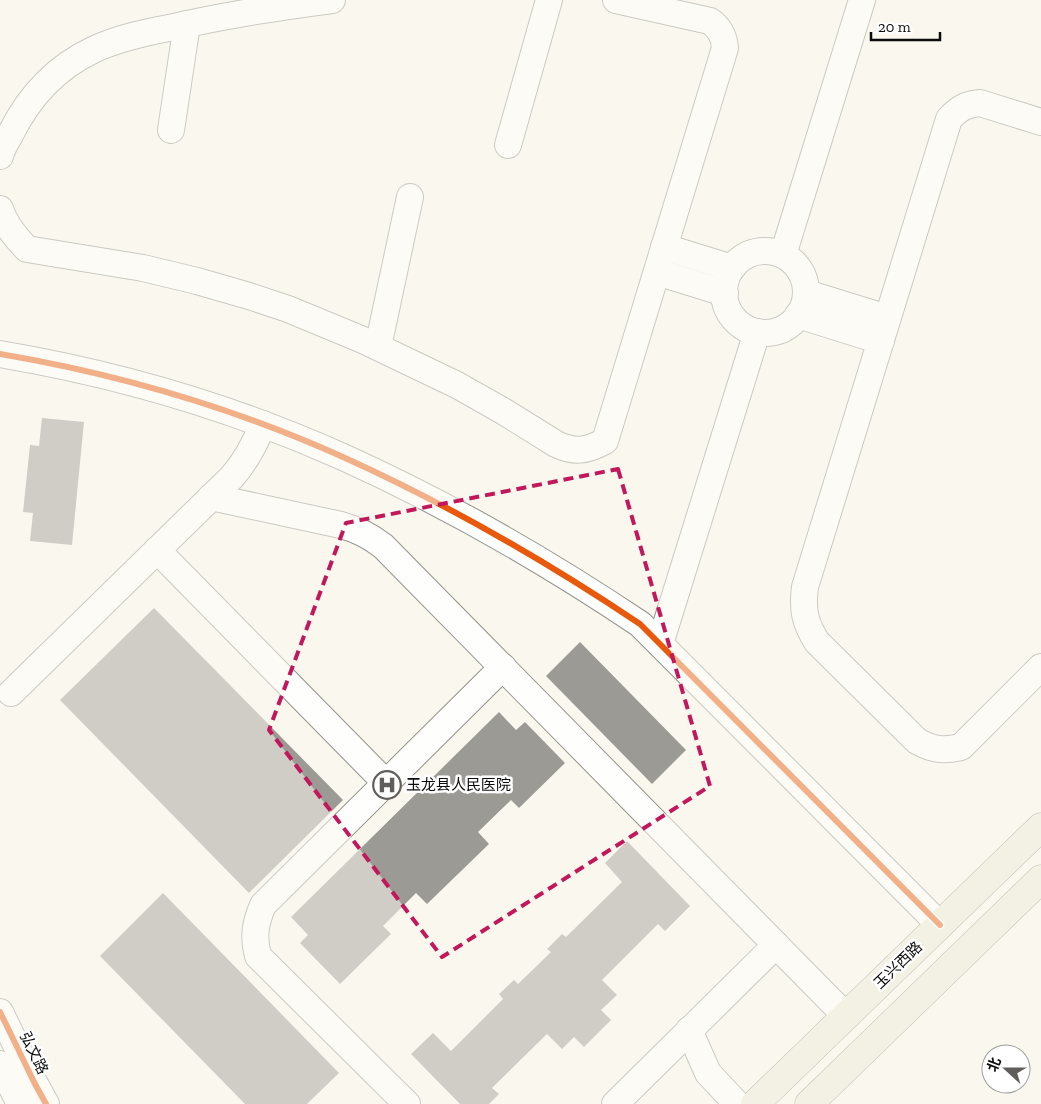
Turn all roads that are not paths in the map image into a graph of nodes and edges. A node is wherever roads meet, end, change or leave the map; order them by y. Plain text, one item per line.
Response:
1 (332, 0) edge
2 (549, 0) edge
3 (616, 0) edge
4 (862, 0) edge
5 (187, 24) junction
6 (1041, 122) edge
7 (171, 130) dead end
8 (508, 145) dead end
9 (0, 156) edge
10 (410, 198) dead end
11 (0, 209) edge
12 (664, 247) junction
13 (783, 255) junction
14 (732, 268) junction
15 (657, 272) junction
16 (725, 293) junction
17 (802, 304) junction
18 (884, 330) junction
19 (757, 332) junction
20 (378, 347) junction
21 (0, 354) edge
22 (263, 424) junction
23 (211, 497) junction
24 (157, 550) junction
25 (660, 644) junction
26 (503, 667) junction
27 (1041, 667) edge
28 (11, 692) dead end
29 (386, 783) junction
30 (1041, 827) edge
31 (1041, 879) edge
32 (940, 925) junction
33 (776, 945) junction
34 (0, 1012) edge
35 (846, 1016) junction
36 (689, 1030) junction
37 (0, 1064) edge
38 (20, 1104) edge
39 (46, 1104) edge
40 (406, 1104) edge
41 (615, 1104) edge
42 (738, 1104) edge
43 (755, 1104) edge
44 (809, 1104) edge

1 - 5 street
2 - 8 street
3 - 12 street
4 - 13 street
5 - 7 street
5 - 9 street
6 - 18 street
10 - 20 street
11 - 20 street
12 - 14 street
12 - 15 street
13 - 14 street
13 - 17 street
14 - 16 street
15 - 16 street
15 - 20 street
16 - 19 street
17 - 18 street
17 - 19 street
18 - 27 street
19 - 25 street
21 - 22 street
22 - 23 street
22 - 25 street
23 - 24 street
23 - 26 street
24 - 28 street
24 - 29 street
25 - 32 street
26 - 29 street
26 - 33 street
29 - 40 street
30 - 32 main road, 玉兴西路
31 - 44 main road
32 - 35 main road, 玉兴西路
33 - 35 street
33 - 36 street
34 - 39 street, 弘文路
35 - 43 main road, 玉兴西路
36 - 41 street
36 - 42 street
37 - 38 street

